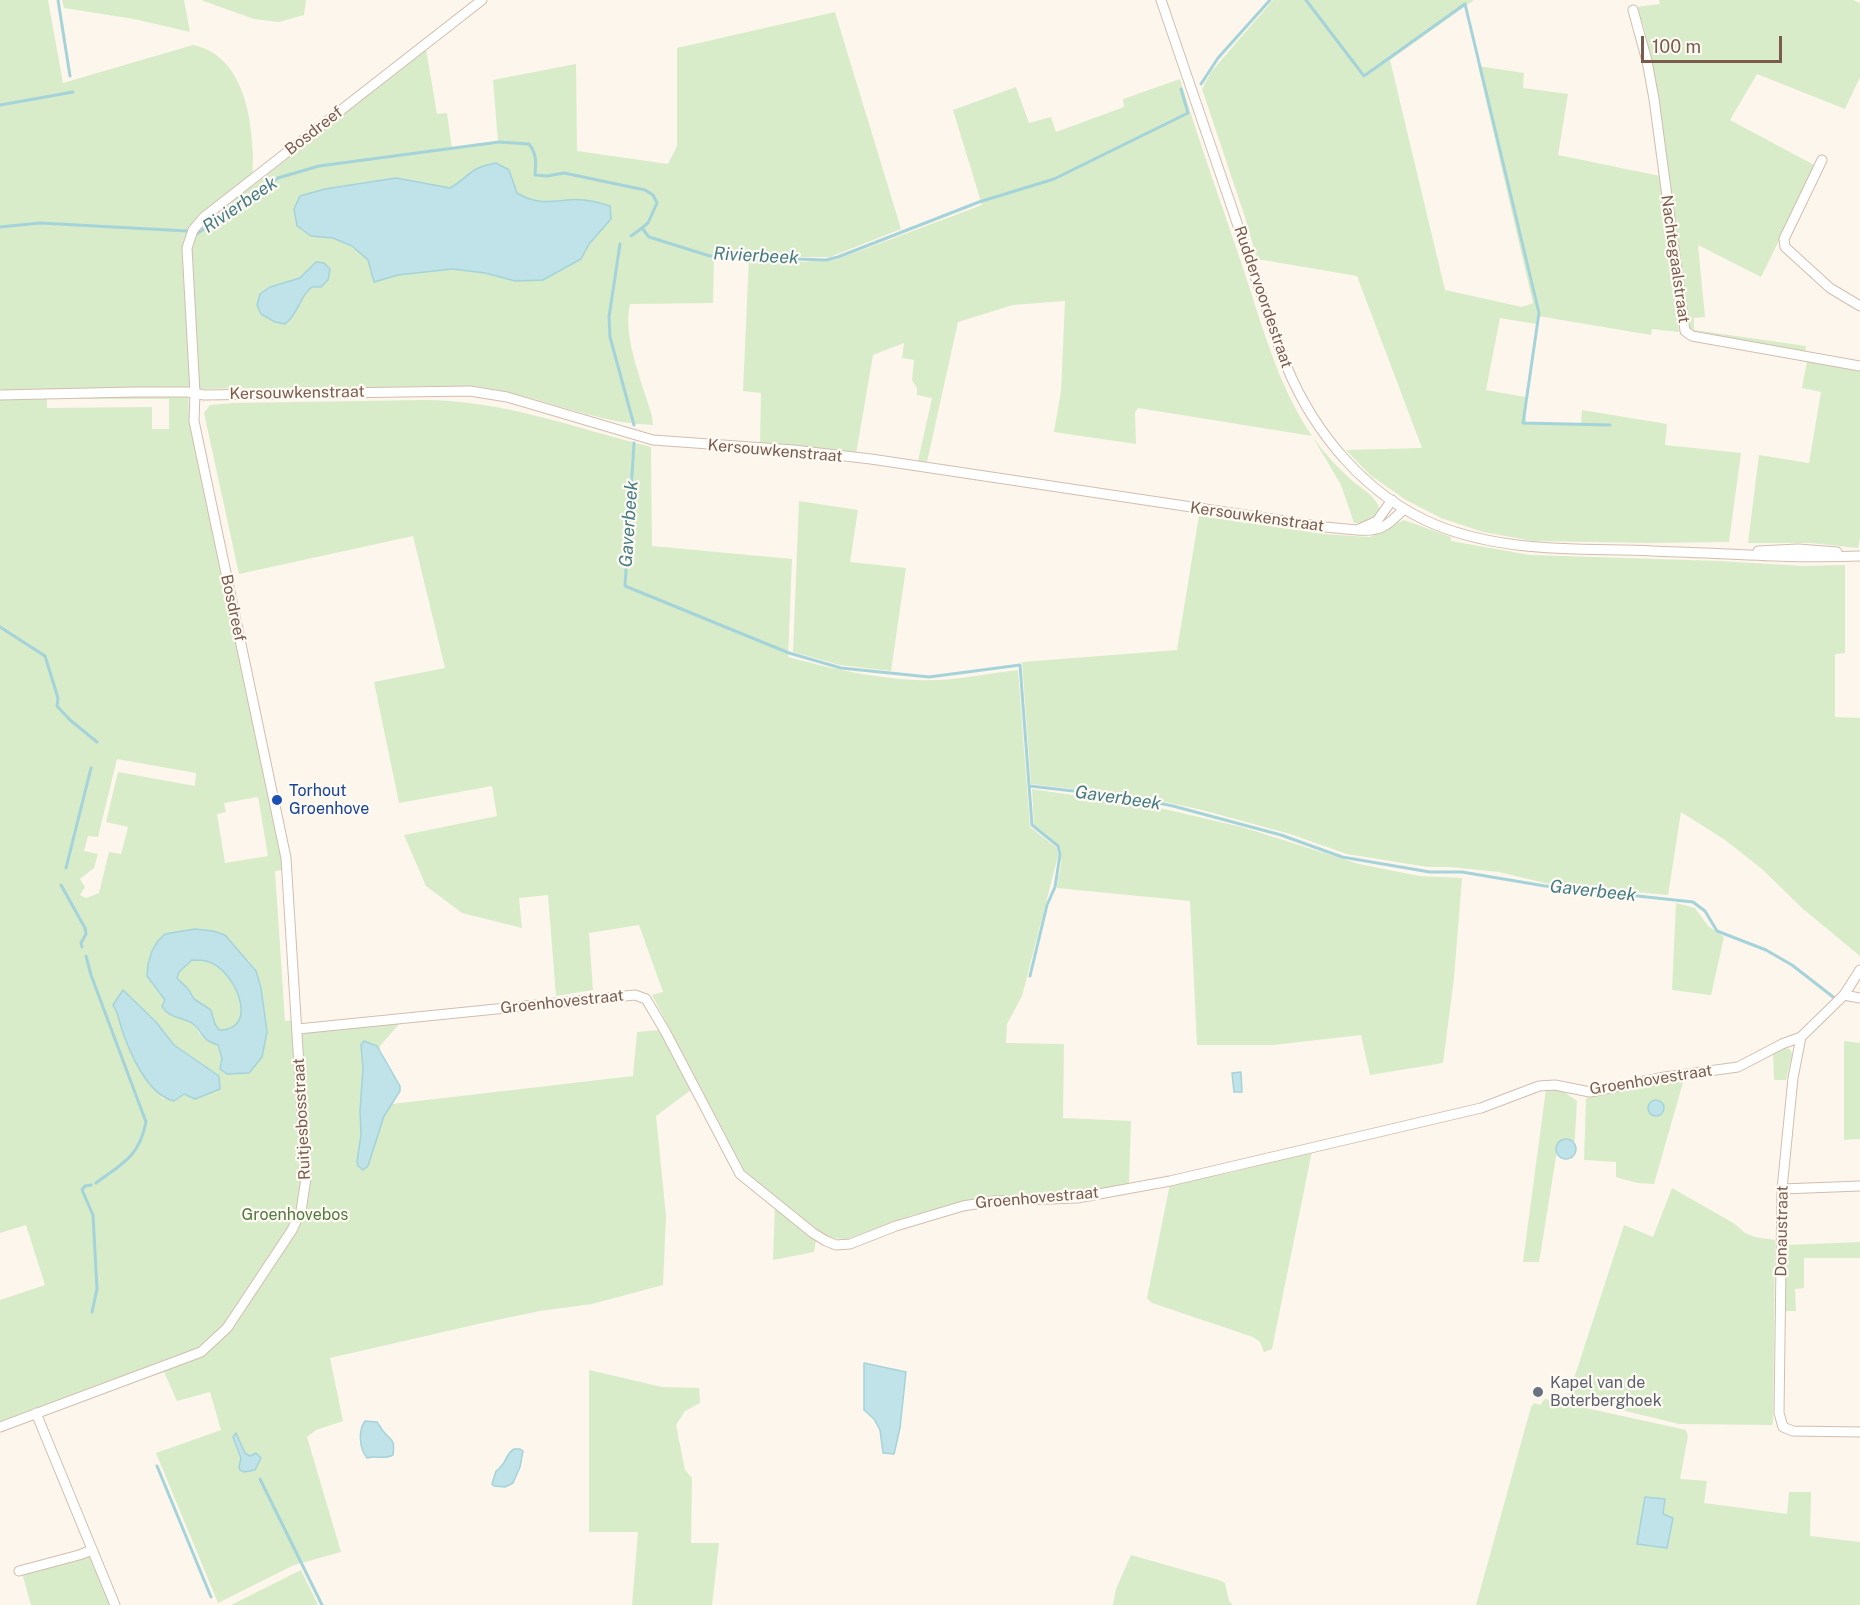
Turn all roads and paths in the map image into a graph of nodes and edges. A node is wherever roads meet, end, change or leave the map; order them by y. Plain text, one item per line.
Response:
1 (482, 0) edge
2 (1161, 0) edge
3 (1633, 10) dead end
4 (1822, 160) dead end
5 (1860, 306) edge
6 (1860, 366) edge
7 (195, 393) junction
8 (0, 395) edge
9 (1392, 500) junction
10 (1404, 509) junction
11 (1357, 530) junction
12 (1860, 556) edge
13 (271, 787) joint
14 (1860, 970) edge
15 (1844, 995) junction
16 (1860, 998) edge
17 (298, 1029) junction
18 (1801, 1037) junction
19 (1860, 1186) edge
20 (1782, 1190) junction
21 (36, 1413) junction
22 (0, 1427) edge
23 (1860, 1432) edge
24 (92, 1550) junction
25 (18, 1571) dead end
26 (115, 1605) edge

1 - 7 street, Bosdreef
2 - 9 street, Ruddervoordestraat
3 - 6 street, Nachtegaalstraat
4 - 5 street
7 - 8 street
7 - 11 street, Kersouwkenstraat
7 - 13 street, Bosdreef
9 - 10 street, Ruddervoordestraat
9 - 11 street
10 - 11 street, Kersouwkenstraat
10 - 12 street, Ruddervoordestraat
13 - 17 street, Ruitjesbosstraat
14 - 15 street, Groenhovestraat
15 - 16 street
15 - 18 street, Groenhovestraat
17 - 18 street, Groenhovestraat
17 - 21 street, Ruitjesbosstraat
18 - 20 street, Donaustraat
19 - 20 street
20 - 23 street, Donaustraat
21 - 22 street, Ruitjesbosstraat
21 - 24 street
24 - 25 street
24 - 26 street

